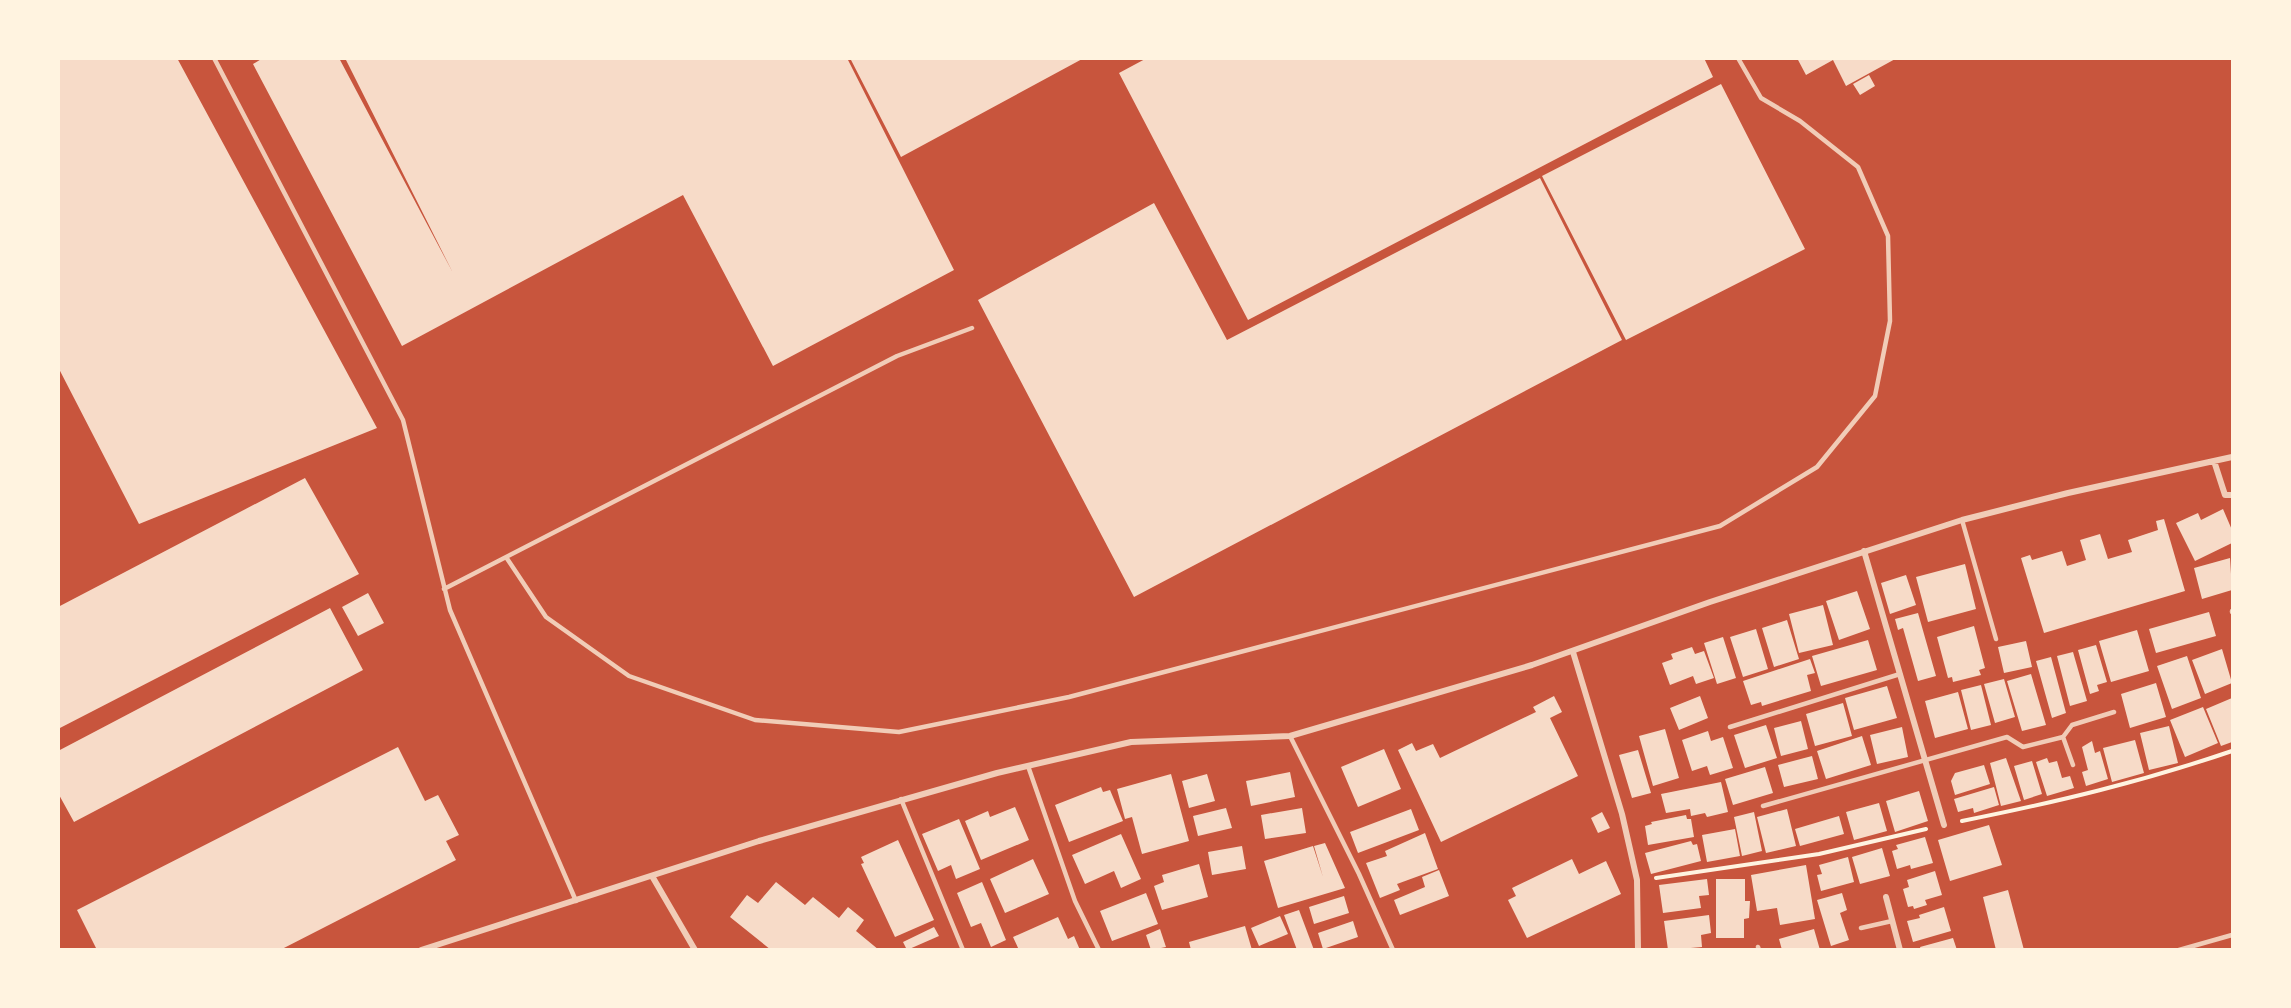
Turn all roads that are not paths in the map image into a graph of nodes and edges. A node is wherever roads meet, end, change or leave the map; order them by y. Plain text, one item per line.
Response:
1 (214, 58) edge
2 (1738, 58) edge
3 (972, 328) dead end
4 (2232, 457) edge
5 (2214, 460) junction
6 (2232, 495) edge
7 (1962, 520) junction
8 (1864, 551) junction
9 (506, 557) junction
10 (444, 589) junction
11 (1996, 639) dead end
12 (1573, 652) junction
13 (1900, 674) junction
14 (2114, 712) dead end
15 (1730, 727) dead end
16 (1290, 736) junction
17 (2063, 737) junction
18 (1925, 761) junction
19 (2073, 765) dead end
20 (1028, 766) junction
21 (901, 799) junction
22 (1763, 806) dead end
23 (1944, 825) dead end
24 (652, 876) junction
25 (1886, 897) dead end
26 (576, 901) junction
27 (1892, 921) junction
28 (1861, 928) dead end
29 (2232, 935) edge
30 (421, 950) edge
31 (695, 950) edge
32 (963, 950) edge
33 (1099, 950) edge
34 (1393, 950) edge
35 (1638, 950) edge
36 (1900, 950) edge
37 (2179, 950) edge

1 - 10 lane
2 - 9 lane
3 - 9 lane
4 - 5 street
5 - 6 street
5 - 7 street
7 - 8 street
7 - 11 lane
8 - 12 street
8 - 13 street
9 - 10 lane
10 - 26 lane
12 - 16 street
12 - 35 street
13 - 15 lane
13 - 18 street
14 - 17 lane
16 - 20 street
16 - 34 lane
17 - 18 lane
17 - 19 lane
18 - 22 lane
18 - 23 street
20 - 21 street
20 - 33 lane
21 - 24 street
21 - 32 lane
24 - 26 street
24 - 31 street
25 - 27 street
26 - 30 street
27 - 28 lane
27 - 36 street
29 - 37 lane

